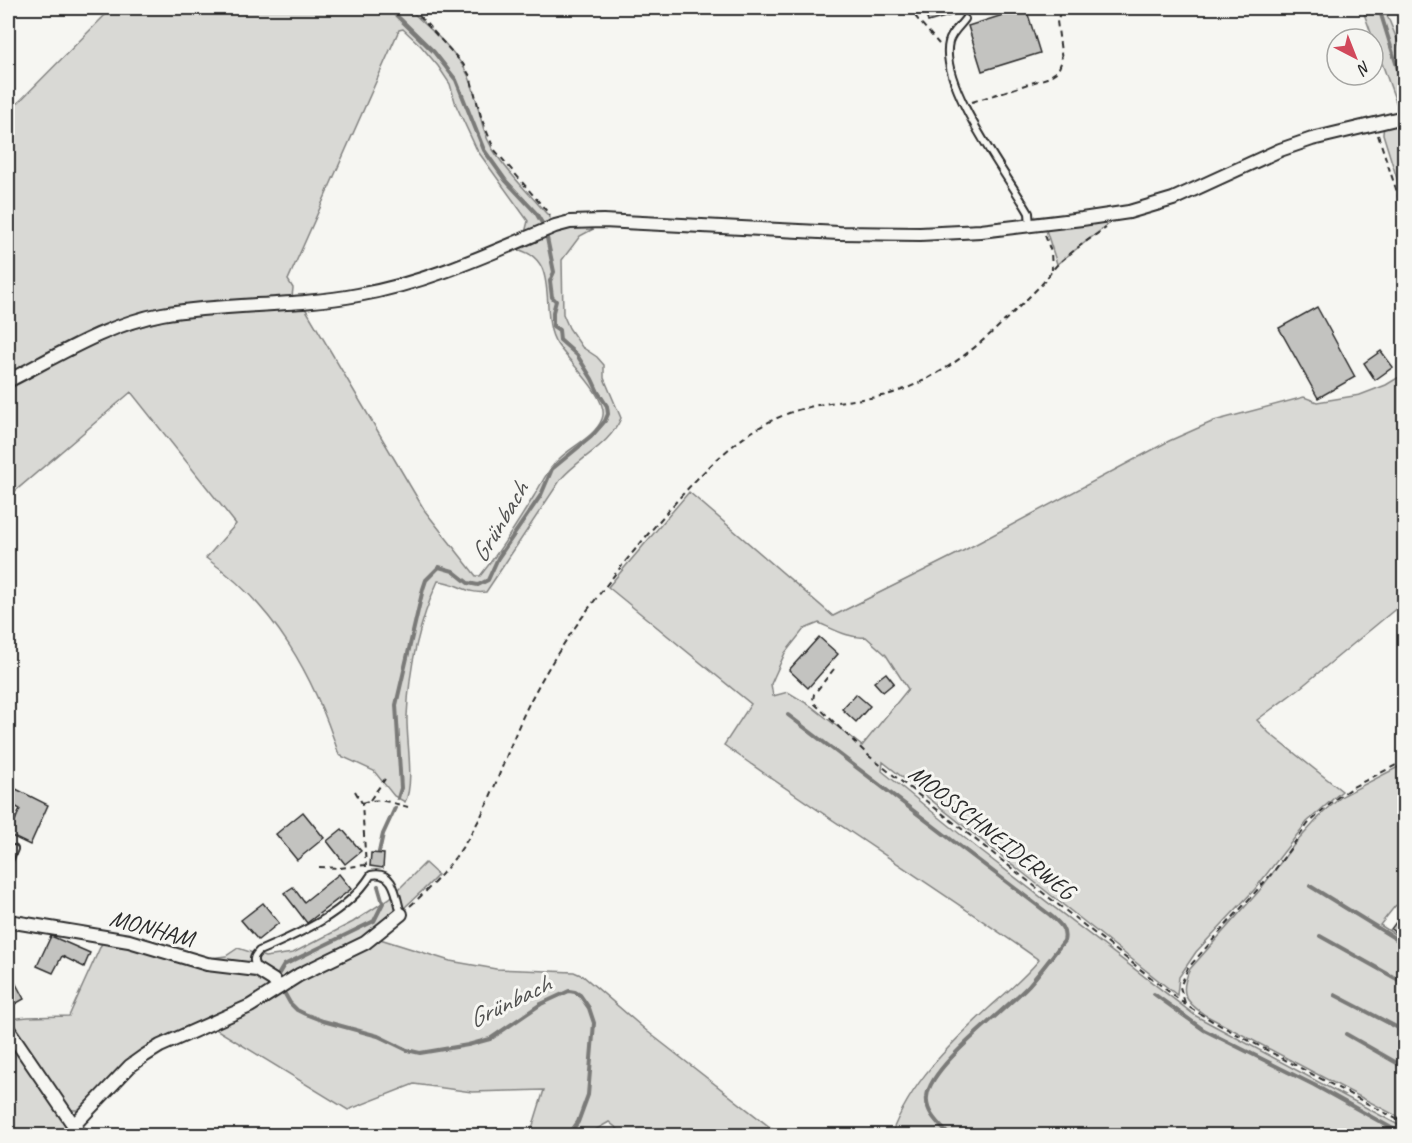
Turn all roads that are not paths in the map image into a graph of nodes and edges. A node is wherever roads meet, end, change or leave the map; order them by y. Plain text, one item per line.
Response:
1 (965, 19) dead end
2 (1404, 117) edge
3 (1035, 225) junction
4 (8, 381) edge
5 (14, 849) dead end
6 (8, 863) edge
7 (401, 914) joint
8 (8, 921) edge
9 (257, 970) junction
10 (279, 987) junction
11 (8, 1029) edge
12 (74, 1125) junction
13 (81, 1136) edge

1 - 3 lane
2 - 3 street
3 - 4 street
5 - 6 lane
7 - 9 lane
7 - 10 street
8 - 9 street, MONHAM
9 - 10 street
10 - 12 street
11 - 12 street
12 - 13 street

